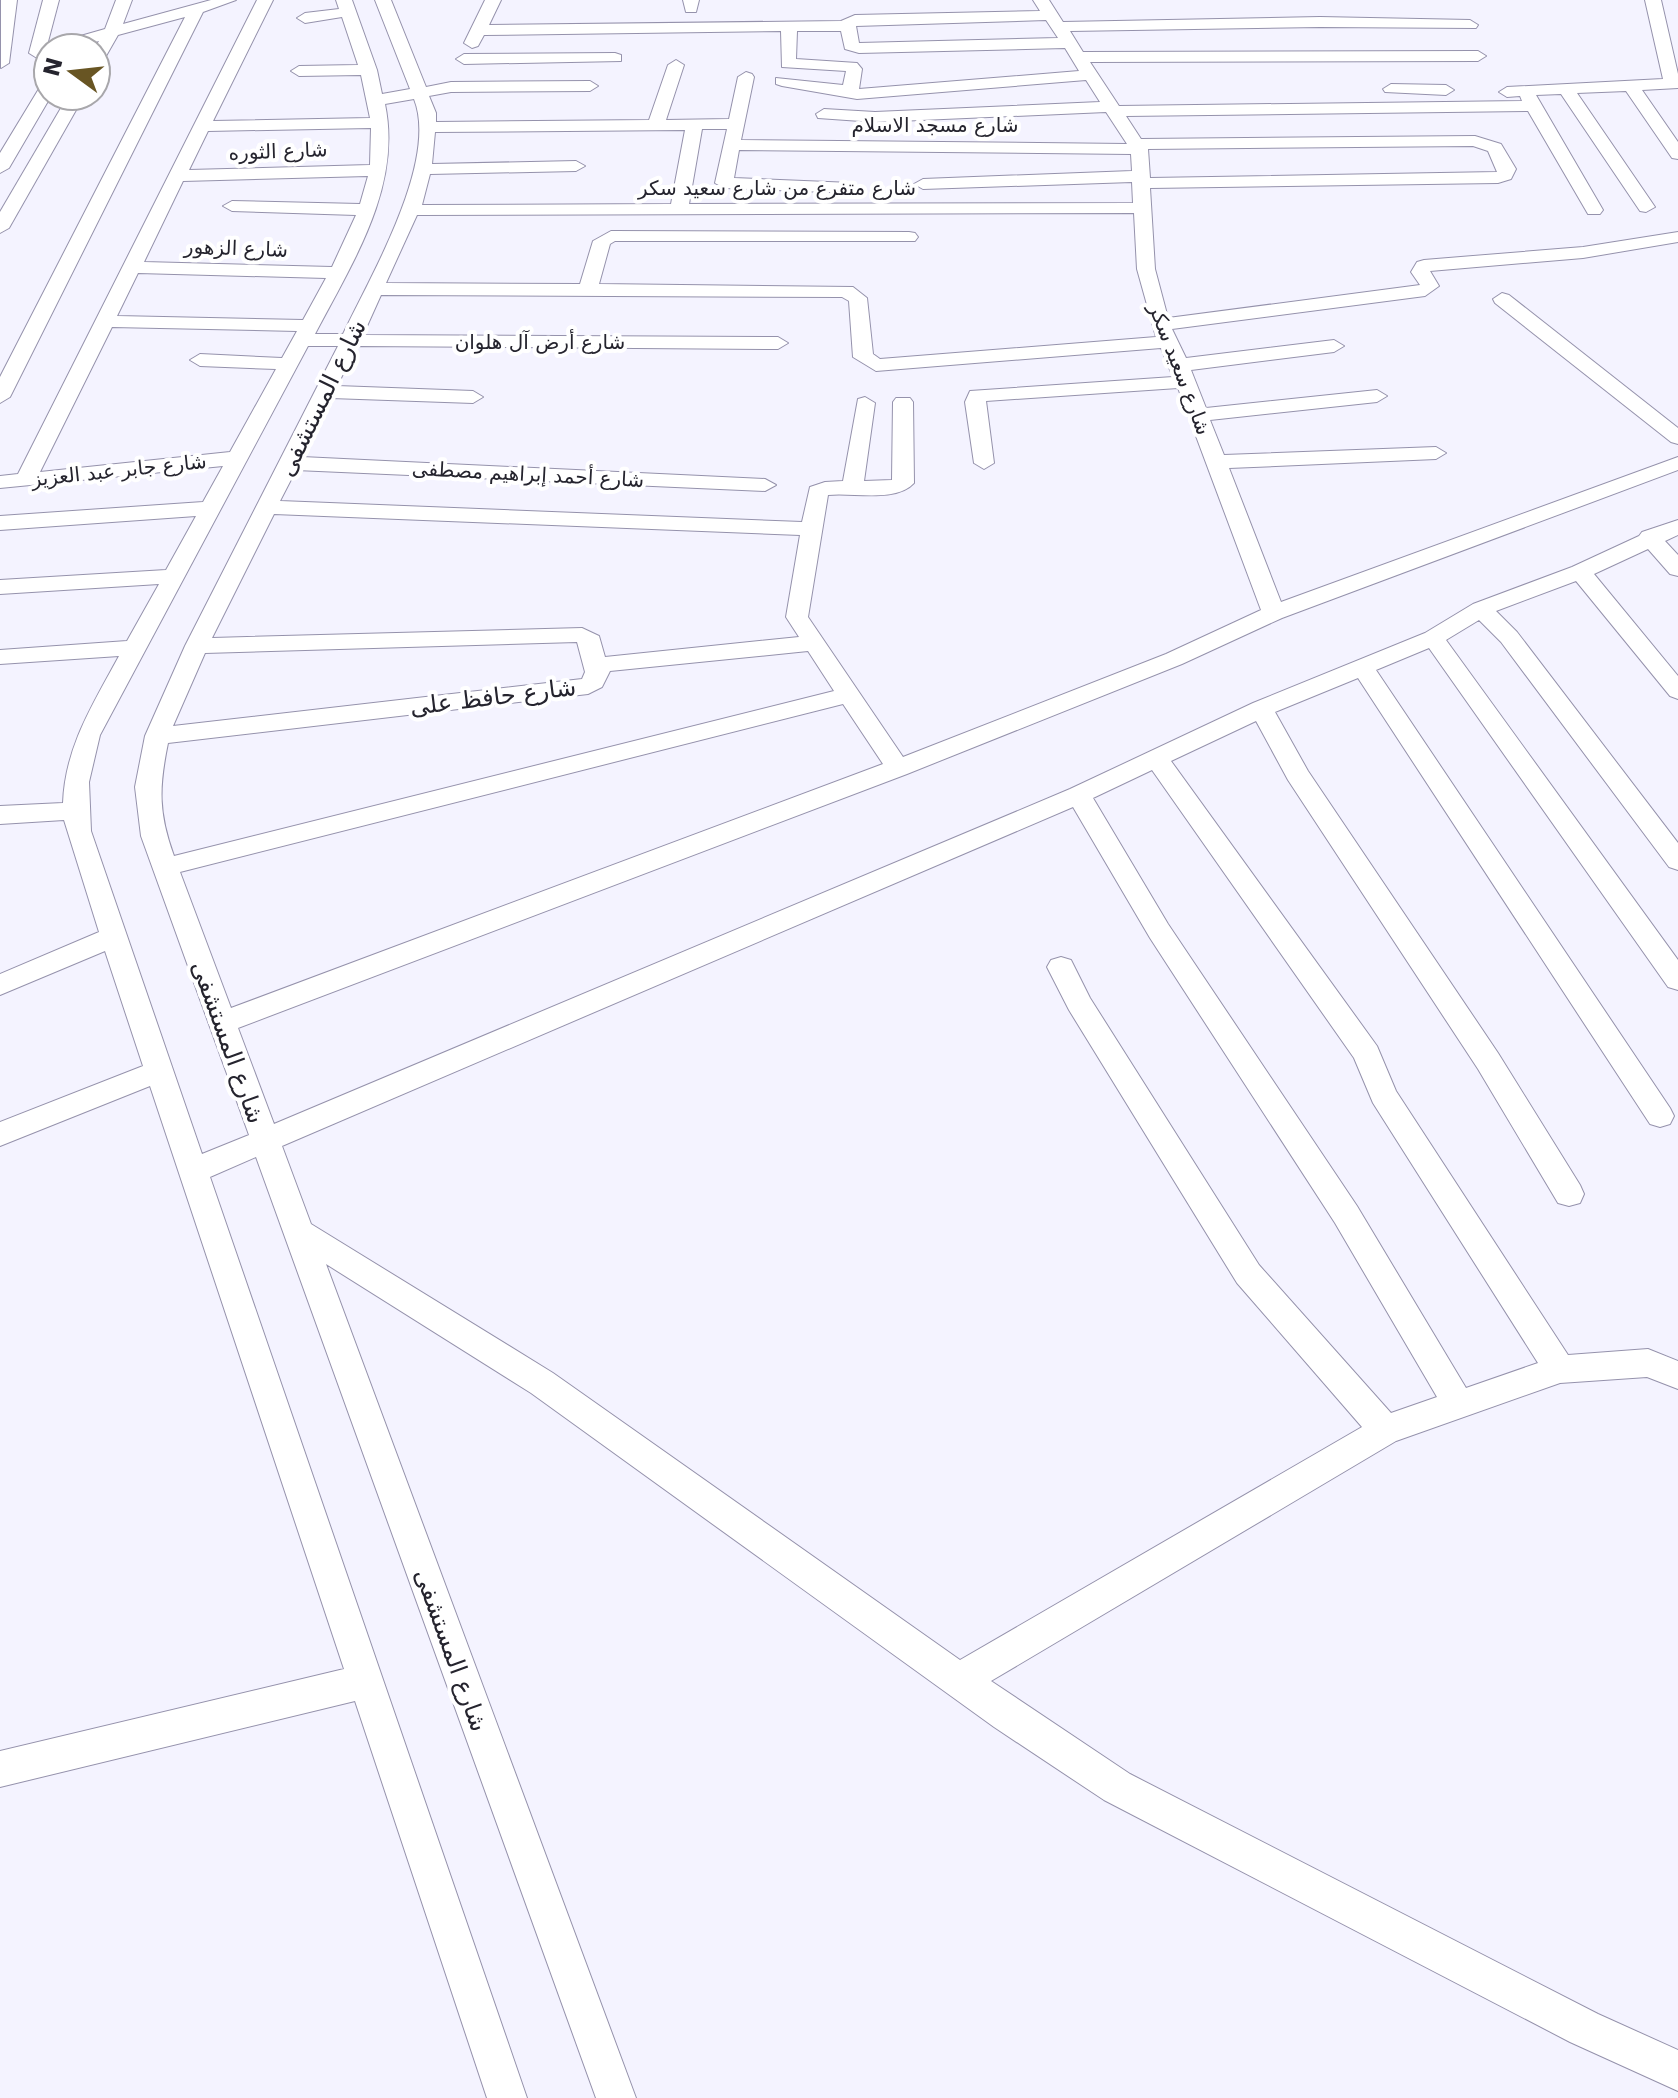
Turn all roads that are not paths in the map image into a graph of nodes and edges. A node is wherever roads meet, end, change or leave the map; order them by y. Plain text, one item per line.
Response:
1 (9, 0) edge
2 (51, 0) edge
3 (124, 0) edge
4 (159, 0) edge
5 (228, 0) edge
6 (265, 0) edge
7 (383, 0) edge
8 (493, 0) edge
9 (1653, 0) edge
10 (201, 5) edge
11 (346, 6) edge
12 (305, 18) dead end
13 (152, 21) junction
14 (848, 25) junction
15 (1470, 25) dead end
16 (789, 27) junction
17 (1059, 28) edge
18 (479, 30) junction
19 (45, 32) edge
20 (112, 32) joint
21 (32, 54) edge
22 (1478, 56) dead end
23 (615, 58) dead end
24 (464, 59) junction
25 (0, 63) edge
26 (676, 65) dead end
27 (369, 70) junction
28 (299, 71) dead end
29 (1088, 75) junction
30 (746, 77) dead end
31 (782, 81) dead end
32 (1675, 83) edge
33 (1631, 86) junction
34 (451, 87) junction
35 (1391, 89) dead end
36 (1567, 90) junction
37 (850, 91) junction
38 (1529, 99) junction
39 (337, 106) dead end
40 (266, 108) dead end
41 (376, 108) junction
42 (424, 108) junction
43 (1112, 109) junction
44 (33, 112) edge
45 (67, 112) edge
46 (824, 114) dead end
47 (656, 124) junction
48 (695, 124) junction
49 (735, 124) junction
50 (202, 126) junction
51 (730, 145) junction
52 (1138, 146) junction
53 (1678, 154) edge
54 (576, 166) dead end
55 (0, 168) edge
56 (423, 169) junction
57 (380, 170) junction
58 (177, 176) junction
59 (1143, 180) junction
60 (0, 184) edge
61 (25, 184) junction
62 (923, 184) dead end
63 (852, 188) dead end
64 (232, 206) dead end
65 (1646, 207) dead end
66 (1143, 208) junction
67 (369, 210) junction
68 (411, 210) junction
69 (679, 210) junction
70 (1594, 210) dead end
71 (0, 228) edge
72 (909, 237) dead end
73 (1678, 237) edge
74 (132, 267) junction
75 (338, 273) junction
76 (373, 289) junction
77 (588, 290) junction
78 (1502, 299) dead end
79 (105, 321) junction
80 (1164, 333) junction
81 (350, 341) junction
82 (300, 343) junction
83 (778, 343) dead end
84 (1334, 346) dead end
85 (200, 360) dead end
86 (1181, 374) junction
87 (325, 392) junction
88 (1377, 396) dead end
89 (0, 397) edge
90 (473, 397) dead end
91 (903, 402) dead end
92 (865, 403) dead end
93 (1196, 415) junction
94 (1678, 438) edge
95 (1436, 453) dead end
96 (238, 458) junction
97 (1216, 462) junction
98 (291, 463) junction
99 (984, 463) dead end
100 (1678, 463) edge
101 (26, 479) junction
102 (0, 482) edge
103 (765, 485) dead end
104 (853, 487) junction
105 (269, 507) junction
106 (211, 508) junction
107 (0, 523) edge
108 (1678, 527) edge
109 (811, 529) junction
110 (1650, 537) junction
111 (1678, 569) edge
112 (1580, 572) junction
113 (174, 576) junction
114 (0, 587) edge
115 (1481, 609) junction
116 (1274, 613) junction
117 (1433, 638) junction
118 (814, 643) junction
119 (197, 646) junction
120 (135, 648) junction
121 (0, 657) edge
122 (1363, 668) junction
123 (596, 671) junction
124 (1678, 691) edge
125 (849, 695) junction
126 (1261, 709) junction
127 (157, 736) junction
128 (1156, 758) junction
129 (898, 768) junction
130 (1079, 795) junction
131 (74, 811) junction
132 (0, 815) edge
133 (1678, 861) edge
134 (165, 867) junction
135 (113, 937) junction
136 (1061, 967) dead end
137 (1678, 980) edge
138 (0, 985) edge
139 (221, 1023) junction
140 (159, 1071) junction
141 (1660, 1116) dead end
142 (0, 1134) edge
143 (264, 1141) junction
144 (193, 1171) junction
145 (1569, 1194) dead end
146 (296, 1230) junction
147 (1560, 1369) junction
148 (1678, 1375) edge
149 (1459, 1406) junction
150 (1385, 1430) junction
151 (961, 1679) junction
152 (365, 1681) junction
153 (0, 1769) edge
154 (1678, 2071) edge
155 (507, 2098) edge
156 (616, 2098) edge

1 - 25 street
2 - 19 street
3 - 20 street
4 - 13 street
5 - 10 street
6 - 50 street
7 - 42 street, شارع المستشفى
8 - 18 street
9 - 32 street
10 - 13 street
10 - 89 street
11 - 12 street
11 - 27 street, شارع المستشفى
13 - 20 street
14 - 16 street
14 - 17 street
14 - 17 street
15 - 17 street
16 - 18 street
16 - 37 street
17 - 22 street
17 - 29 street, شارع سعيد سكر
18 - 24 street
21 - 25 street
23 - 24 street
24 - 34 street
26 - 47 street
27 - 28 street
27 - 41 street, شارع المستشفى
29 - 37 street
29 - 43 street, شارع سعيد سكر
30 - 49 street
31 - 37 street
32 - 33 street
33 - 36 street
33 - 53 street
34 - 42 street
34 - 42 street
35 - 38 street
36 - 38 street
36 - 65 street
38 - 43 street
38 - 70 street
39 - 40 street
41 - 42 street
41 - 50 street
41 - 57 street, شارع المستشفى
42 - 47 street
42 - 56 street, شارع المستشفى
43 - 46 street
43 - 52 street, شارع سعيد سكر
44 - 55 street
45 - 61 street
47 - 48 street
48 - 49 street
48 - 69 street
49 - 51 street
50 - 58 street
51 - 52 street, شارع مسجد الاسلام
51 - 63 street
52 - 59 street, شارع سعيد سكر
52 - 59 street, شارع مسجد الاسلام
54 - 56 street
56 - 68 street, شارع المستشفى
57 - 58 street, شارع الثوره
57 - 67 street, شارع المستشفى
58 - 74 street
59 - 62 street
59 - 66 street, شارع سعيد سكر
60 - 61 street
61 - 71 street
64 - 67 street
66 - 69 street, شارع متفرع من شارع سعيد سكر
66 - 80 street, شارع سعيد سكر
67 - 75 street, شارع المستشفى
68 - 69 street, شارع متفرع من شارع سعيد سكر
68 - 76 street, شارع المستشفى
72 - 77 street
73 - 80 street
74 - 75 street, شارع الزهور
74 - 79 street
75 - 82 street, شارع المستشفى
76 - 77 street
76 - 81 street, شارع المستشفى
77 - 80 street
78 - 94 street
79 - 82 street
79 - 101 street
80 - 86 street, شارع سعيد سكر
81 - 82 street, شارع أرض آل هلوان
81 - 83 street, شارع أرض آل هلوان
81 - 87 street, شارع المستشفى
82 - 85 street
82 - 96 street, شارع المستشفى
84 - 86 street
86 - 93 street, شارع سعيد سكر
86 - 99 street
87 - 90 street
87 - 98 street, شارع المستشفى
88 - 93 street
91 - 104 street
92 - 104 street
93 - 97 street, شارع سعيد سكر
95 - 97 street
96 - 101 street, شارع جابر عبد العزيز
96 - 106 street, شارع المستشفى
97 - 116 street, شارع سعيد سكر
98 - 103 street, شارع أحمد إبراهيم مصطفى
98 - 105 street, شارع المستشفى
100 - 116 street
101 - 102 street, شارع جابر عبد العزيز
104 - 109 street
105 - 109 street
105 - 119 street, شارع المستشفى
106 - 107 street
106 - 113 street, شارع المستشفى
108 - 110 street
109 - 118 street
110 - 111 street
110 - 112 street
112 - 115 street
112 - 124 street
113 - 114 street
113 - 120 street, شارع المستشفى
115 - 117 street
115 - 133 street
116 - 129 street
117 - 122 street
117 - 137 street
118 - 123 street, شارع حافظ على
118 - 125 street
119 - 123 street
119 - 127 street, شارع المستشفى
120 - 121 street
120 - 131 street, شارع المستشفى
122 - 126 street
122 - 141 street
123 - 127 street, شارع حافظ على
125 - 129 street
125 - 134 street
126 - 128 street
126 - 145 street
127 - 134 street, شارع المستشفى
128 - 130 street
128 - 147 street
129 - 139 street
130 - 143 street
130 - 149 street
131 - 132 street
131 - 135 street, شارع المستشفى
134 - 139 street, شارع المستشفى
135 - 138 street
135 - 140 street, شارع المستشفى
136 - 150 street
139 - 143 street, شارع المستشفى
140 - 142 street
140 - 144 street, شارع المستشفى
143 - 144 street
143 - 146 street, شارع المستشفى
144 - 152 street, شارع المستشفى
146 - 151 street
146 - 156 street, شارع المستشفى
147 - 148 street
147 - 149 street
149 - 150 street
150 - 151 street
151 - 154 street
152 - 153 street
152 - 155 street, شارع المستشفى

